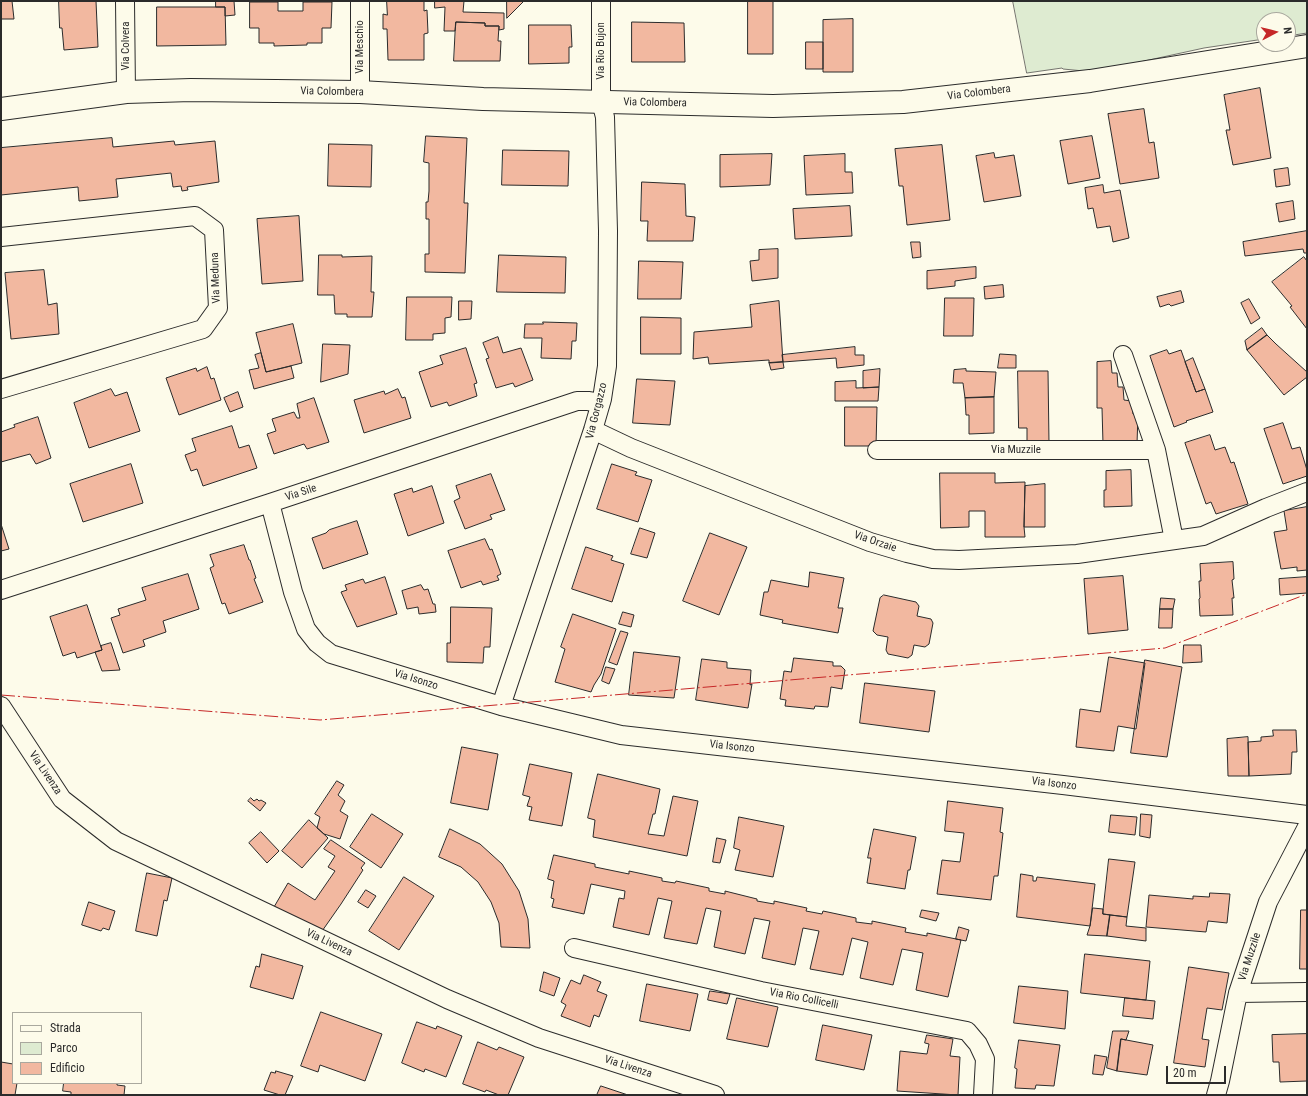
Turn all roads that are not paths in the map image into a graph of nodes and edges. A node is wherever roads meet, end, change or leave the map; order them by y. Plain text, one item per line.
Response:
1 (125, 1) edge
2 (360, 1) edge
3 (601, 1) edge
4 (1307, 46) edge
5 (126, 92) junction
6 (360, 92) junction
7 (601, 102) junction
8 (1, 109) edge
9 (1, 237) edge
10 (1123, 355) dead end
11 (1, 389) edge
12 (601, 403) junction
13 (593, 430) junction
14 (877, 450) dead end
15 (1156, 450) junction
16 (1307, 492) edge
17 (270, 503) junction
18 (1174, 540) junction
19 (1, 590) edge
20 (1, 706) edge
21 (501, 706) junction
22 (1307, 815) edge
23 (1307, 827) edge
24 (574, 948) dead end
25 (1307, 992) edge
26 (1238, 993) junction
27 (715, 1095) edge
28 (983, 1095) edge
29 (1216, 1095) edge

1 - 5 street, Via Colvera
2 - 6 street, Via Meschio
3 - 7 street, Via Rio Bujon
4 - 7 street, Via Colombera
5 - 6 street, Via Colombera
5 - 8 street, Via Colombera
6 - 7 street, Via Colombera
7 - 12 street, Via Gorgazzo
9 - 11 street, Via Meduna
10 - 15 street
12 - 13 street, Via Gorgazzo
12 - 17 street, Via Sile
13 - 18 street, Via Orzaie
13 - 21 street, Via Gorgazzo
14 - 15 street, Via Muzzile
15 - 18 street
16 - 18 street
17 - 19 street, Via Sile
17 - 21 street, Via Isonzo
20 - 27 street, Via Livenza
21 - 22 street, Via Isonzo
23 - 26 street, Via Muzzile
24 - 28 street, Via Rio Collicelli
25 - 26 street
26 - 29 street, Via Muzzile

